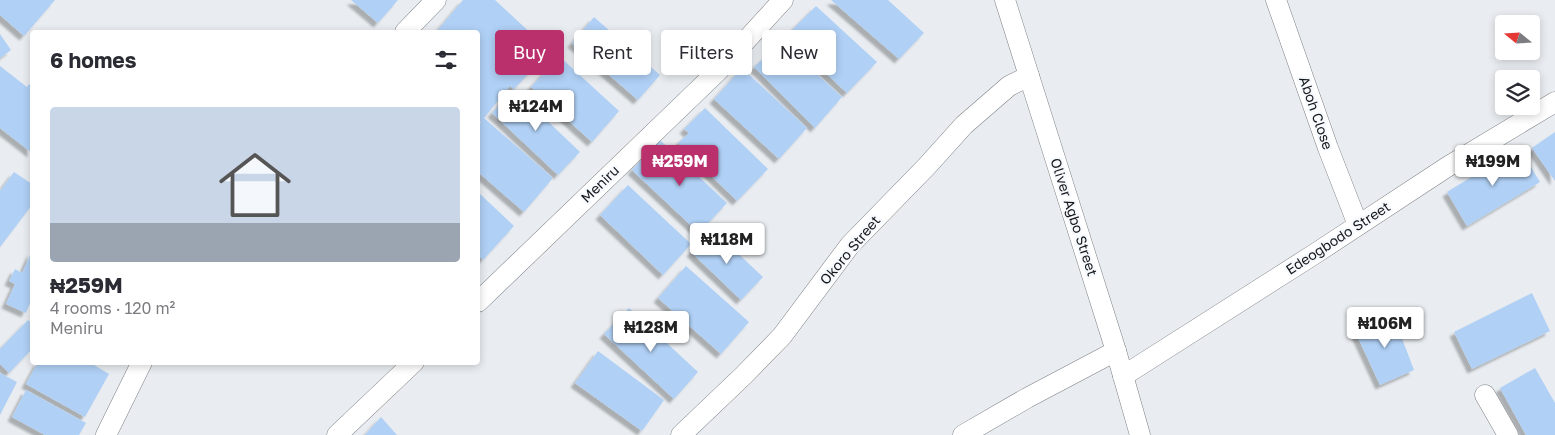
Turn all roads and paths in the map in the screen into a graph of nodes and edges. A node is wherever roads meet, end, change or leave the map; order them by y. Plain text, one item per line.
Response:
1 (436, 0) edge
2 (783, 0) edge
3 (1005, 0) edge
4 (1276, 0) edge
5 (407, 30) edge
6 (1029, 76) junction
7 (1555, 102) edge
8 (1358, 226) junction
9 (480, 300) edge
10 (1116, 351) junction
11 (141, 365) edge
12 (411, 365) edge
13 (1123, 376) junction
14 (1485, 395) dead end
15 (106, 435) edge
16 (337, 435) edge
17 (681, 435) edge
18 (963, 435) edge
19 (1140, 435) edge
20 (1508, 435) edge

1 - 5 street
2 - 9 street, Meniru
3 - 6 street, Oliver Agbo Street
4 - 8 street, Aboh Close
6 - 10 street, Oliver Agbo Street
6 - 17 street, Okoro Street
7 - 8 street, Edeogbodo Street
8 - 13 street, Edeogbodo Street
10 - 13 street, Oliver Agbo Street
10 - 18 street
11 - 15 street
12 - 16 street
13 - 19 street, Oliver Agbo Street
14 - 20 street

